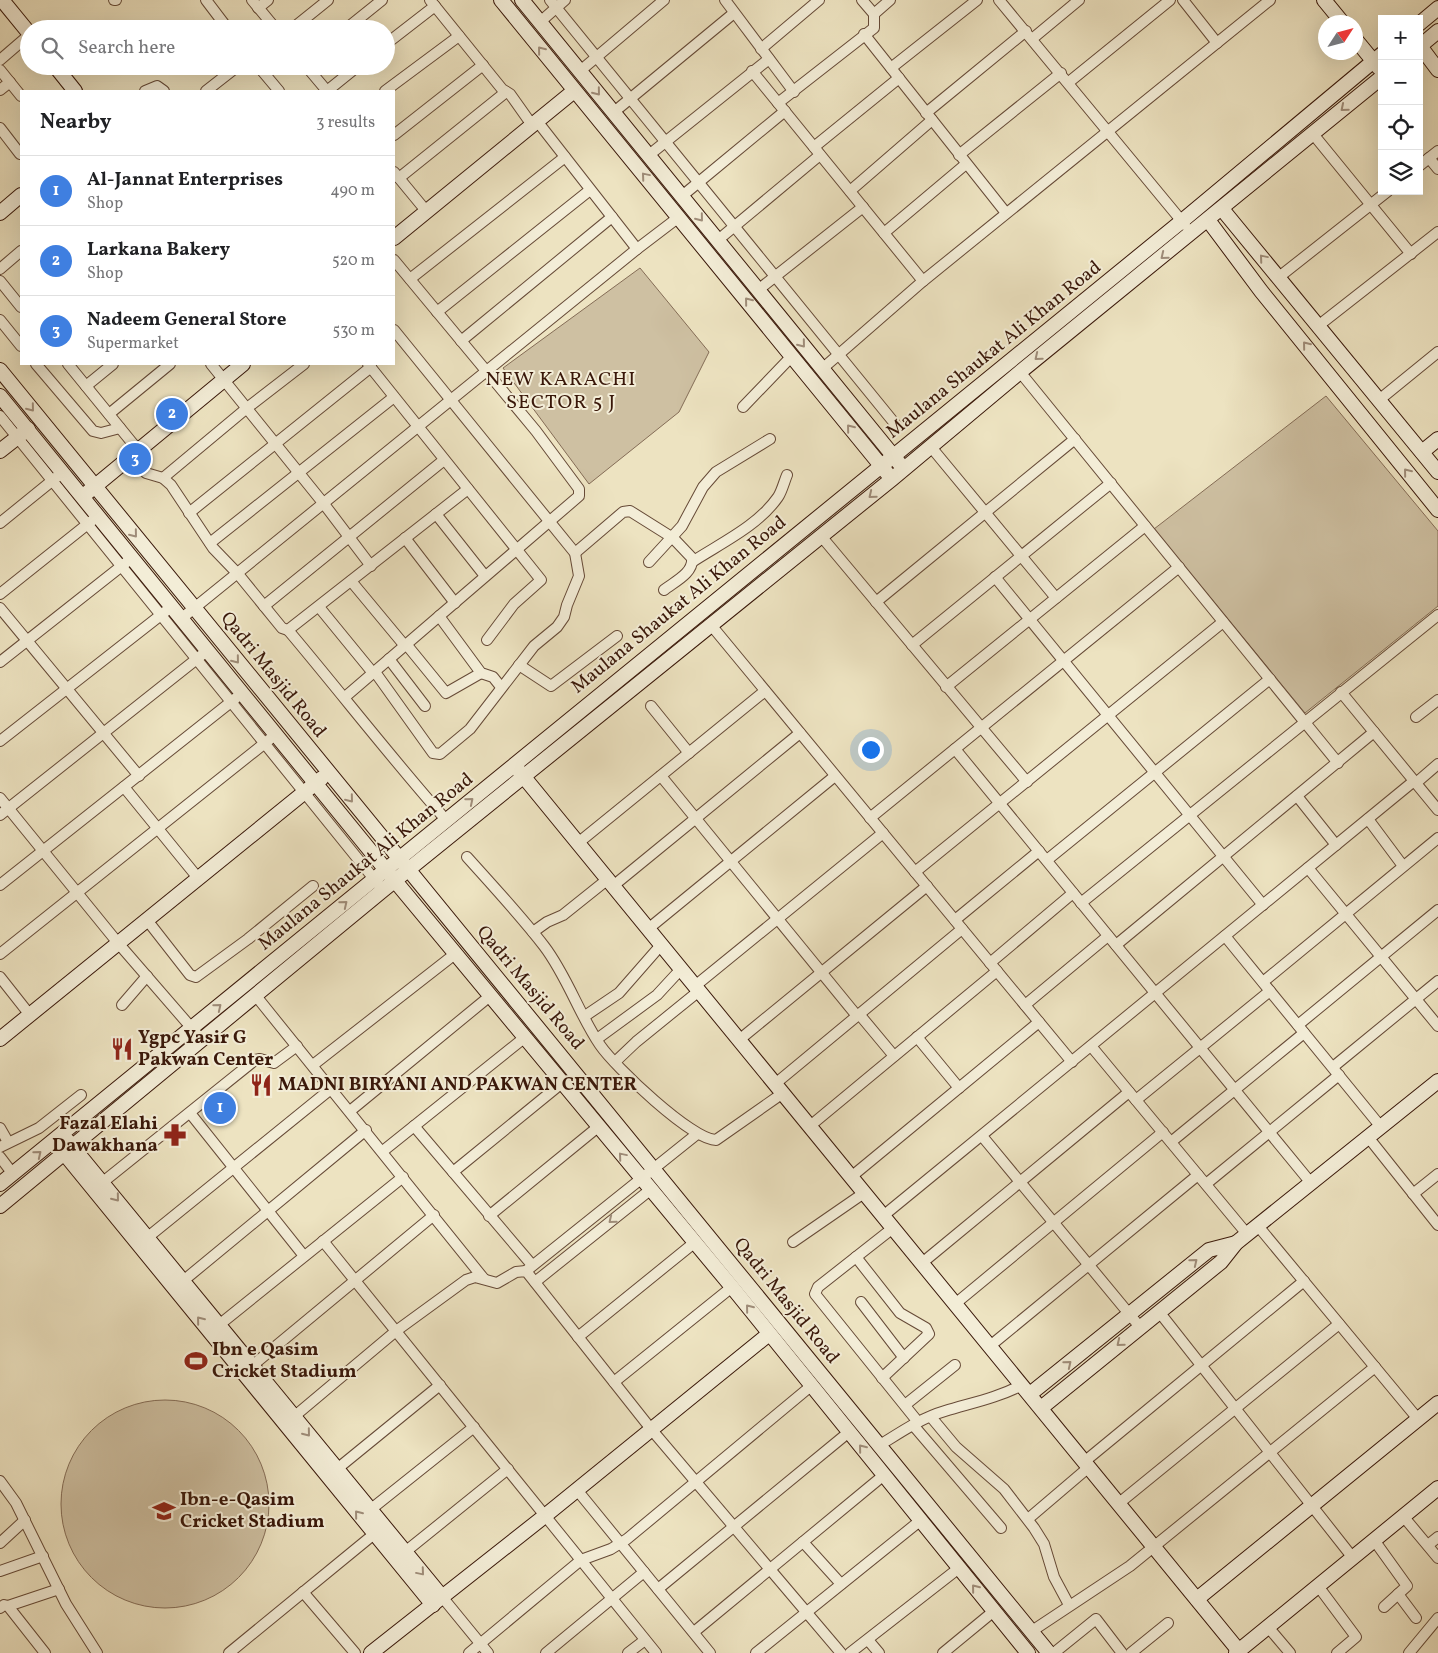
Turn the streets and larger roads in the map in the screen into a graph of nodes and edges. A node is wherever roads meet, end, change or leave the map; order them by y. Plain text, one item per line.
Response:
1 (2, 0) edge
2 (206, 0) edge
3 (268, 0) edge
4 (328, 0) edge
5 (382, 0) edge
6 (501, 0) edge
7 (522, 0) edge
8 (565, 0) edge
9 (664, 0) edge
10 (725, 0) edge
11 (819, 0) edge
12 (862, 0) edge
13 (890, 0) edge
14 (977, 0) edge
15 (999, 0) edge
16 (1079, 0) edge
17 (1170, 0) edge
18 (1183, 0) edge
19 (1270, 0) edge
20 (1324, 0) edge
21 (433, 3) edge
22 (255, 4) edge
23 (554, 4) edge
24 (1438, 8) edge
25 (734, 12) junction
26 (874, 14) junction
27 (1336, 15) edge
28 (221, 20) edge
29 (268, 20) edge
30 (303, 20) edge
31 (357, 20) edge
32 (1423, 21) edge
33 (540, 22) junction
34 (20, 23) edge
35 (1438, 31) edge
36 (864, 34) junction
37 (1029, 35) junction
38 (395, 36) edge
39 (459, 36) junction
40 (20, 42) edge
41 (1217, 43) junction
42 (1423, 44) edge
43 (1363, 47) edge
44 (761, 49) junction
45 (1423, 50) edge
46 (596, 57) junction
47 (769, 59) junction
48 (0, 60) edge
49 (1378, 61) edge
50 (1378, 63) edge
51 (483, 65) junction
52 (891, 68) junction
53 (0, 70) edge
54 (1438, 70) edge
55 (580, 71) junction
56 (752, 71) junction
57 (1061, 73) junction
58 (62, 75) edge
59 (226, 75) edge
60 (266, 75) edge
61 (314, 75) edge
62 (347, 75) edge
63 (899, 78) junction
64 (1378, 80) edge
65 (10, 82) junction
66 (1069, 82) junction
67 (0, 90) edge
68 (74, 90) edge
69 (148, 90) edge
70 (163, 90) edge
71 (207, 90) edge
72 (278, 90) edge
73 (326, 90) edge
74 (328, 90) edge
75 (386, 90) edge
76 (574, 90) junction
77 (506, 92) junction
78 (794, 92) junction
79 (20, 95) edge
80 (630, 99) junction
81 (782, 107) junction
82 (614, 112) junction
83 (929, 116) junction
84 (534, 123) junction
85 (0, 128) edge
86 (1109, 131) junction
87 (395, 134) edge
88 (1313, 134) junction
89 (665, 142) junction
90 (817, 151) junction
91 (20, 154) edge
92 (649, 155) junction
93 (960, 155) junction
94 (1434, 155) edge
95 (565, 157) junction
96 (1423, 163) edge
97 (966, 164) junction
98 (1438, 169) edge
99 (396, 175) edge
100 (698, 183) junction
101 (590, 190) junction
102 (850, 191) junction
103 (1383, 195) edge
104 (682, 196) junction
105 (20, 197) edge
106 (1371, 204) junction
107 (863, 207) junction
108 (1222, 209) junction
109 (427, 212) junction
110 (0, 213) edge
111 (1006, 213) junction
112 (612, 217) junction
113 (679, 217) junction
114 (1208, 220) junction
115 (1182, 221) junction
116 (734, 226) junction
117 (1438, 232) edge
118 (884, 233) junction
119 (1192, 234) junction
120 (395, 235) edge
121 (718, 240) junction
122 (637, 249) junction
123 (20, 252) edge
124 (1411, 254) junction
125 (395, 261) edge
126 (0, 269) edge
127 (775, 277) junction
128 (1279, 277) junction
129 (410, 279) junction
130 (0, 281) edge
131 (923, 281) junction
132 (758, 290) junction
133 (20, 301) edge
134 (437, 312) junction
135 (0, 320) edge
136 (1318, 326) junction
137 (395, 331) edge
138 (461, 341) junction
139 (20, 345) edge
140 (1438, 352) edge
141 (838, 355) junction
142 (792, 356) junction
143 (37, 365) edge
144 (69, 365) edge
145 (112, 365) edge
146 (169, 365) edge
147 (212, 365) edge
148 (241, 365) edge
149 (303, 365) edge
150 (370, 366) edge
151 (822, 368) junction
152 (0, 370) edge
153 (487, 372) junction
154 (1020, 372) junction
155 (224, 379) junction
156 (1361, 379) junction
157 (86, 386) junction
158 (1344, 392) junction
159 (0, 396) edge
160 (394, 397) junction
161 (1379, 400) junction
162 (451, 401) junction
163 (743, 407) dead end
164 (247, 408) junction
165 (109, 414) junction
166 (0, 416) edge
167 (896, 425) dead end
168 (120, 428) junction
169 (418, 428) junction
170 (22, 433) junction
171 (770, 438) dead end
172 (1438, 439) edge
173 (1075, 440) junction
174 (276, 444) junction
175 (931, 446) junction
176 (0, 451) edge
177 (135, 452) junction
178 (1422, 452) junction
179 (893, 456) junction
180 (444, 460) junction
181 (881, 466) junction
182 (904, 469) junction
183 (299, 472) junction
184 (1438, 472) edge
185 (787, 475) dead end
186 (57, 476) junction
187 (163, 478) junction
188 (892, 479) junction
189 (1111, 483) junction
190 (95, 486) junction
191 (468, 489) junction
192 (83, 496) junction
193 (324, 504) junction
194 (1438, 510) edge
195 (188, 513) junction
196 (985, 513) junction
197 (436, 514) junction
198 (93, 519) junction
199 (550, 521) junction
200 (0, 523) edge
201 (1145, 526) junction
202 (348, 536) junction
203 (820, 536) junction
204 (405, 538) junction
205 (673, 538) junction
206 (210, 544) junction
207 (517, 549) junction
208 (575, 553) junction
209 (1022, 557) junction
210 (127, 561) junction
211 (649, 562) dead end
212 (692, 562) junction
213 (371, 566) junction
214 (1179, 567) junction
215 (238, 574) junction
216 (485, 576) junction
217 (995, 577) junction
218 (351, 581) junction
219 (664, 590) dead end
220 (0, 594) edge
221 (1056, 598) junction
222 (876, 602) junction
223 (455, 603) junction
224 (264, 606) junction
225 (319, 607) junction
226 (0, 608) edge
227 (194, 608) junction
228 (167, 610) junction
229 (1438, 615) edge
230 (440, 616) junction
231 (182, 618) junction
232 (1029, 620) junction
233 (1223, 622) junction
234 (711, 625) junction
235 (288, 630) junction
236 (617, 636) dead end
237 (27, 640) junction
238 (487, 640) dead end
239 (405, 645) junction
240 (912, 645) junction
241 (202, 654) junction
242 (389, 660) junction
243 (1063, 661) junction
244 (0, 662) edge
245 (519, 665) junction
246 (374, 672) junction
247 (481, 673) junction
248 (1270, 679) junction
249 (501, 687) junction
250 (946, 687) junction
251 (67, 688) junction
252 (765, 691) junction
253 (1341, 692) junction
254 (345, 697) junction
255 (237, 698) junction
256 (1438, 700) edge
257 (425, 706) dead end
258 (651, 706) dead end
259 (1108, 715) junction
260 (1416, 717) dead end
261 (1304, 722) junction
262 (980, 728) junction
263 (103, 732) junction
264 (1374, 732) junction
265 (800, 733) junction
266 (276, 734) junction
267 (0, 741) edge
268 (265, 743) junction
269 (955, 749) junction
270 (689, 753) junction
271 (1338, 763) junction
272 (514, 764) junction
273 (1438, 764) edge
274 (328, 773) junction
275 (1155, 773) junction
276 (140, 776) junction
277 (661, 776) junction
278 (835, 776) junction
279 (524, 777) junction
280 (1027, 782) junction
281 (1415, 782) junction
282 (310, 787) junction
283 (124, 788) junction
284 (1298, 796) junction
285 (0, 798) edge
286 (1000, 803) junction
287 (1438, 810) edge
288 (4, 811) edge
289 (1189, 815) junction
290 (695, 818) junction
291 (870, 818) junction
292 (1368, 819) junction
293 (446, 821) junction
294 (158, 829) junction
295 (883, 833) junction
296 (1438, 838) edge
297 (578, 843) junction
298 (1336, 845) junction
299 (43, 851) junction
300 (1039, 851) junction
301 (467, 856) dead end
302 (1224, 857) junction
303 (1047, 860) junction
304 (730, 862) junction
305 (404, 866) junction
306 (1403, 866) junction
307 (1308, 868) junction
308 (386, 870) junction
309 (915, 872) junction
310 (198, 878) junction
311 (374, 879) junction
312 (395, 881) junction
313 (610, 882) junction
314 (0, 885) edge
315 (313, 886) dead end
316 (927, 886) junction
317 (383, 890) junction
318 (77, 893) junction
319 (1073, 893) junction
320 (1081, 902) junction
321 (1263, 905) junction
322 (1438, 910) edge
323 (1346, 914) junction
324 (777, 919) junction
325 (147, 920) junction
326 (955, 920) junction
327 (648, 929) junction
328 (962, 929) junction
329 (533, 932) junction
330 (1108, 936) junction
331 (1225, 936) junction
332 (118, 943) junction
333 (661, 945) junction
334 (1116, 945) junction
335 (0, 954) edge
336 (455, 954) junction
337 (1381, 957) junction
338 (993, 967) junction
339 (681, 969) junction
340 (821, 973) junction
341 (147, 976) junction
342 (0, 978) edge
343 (1438, 981) edge
344 (1263, 982) junction
345 (697, 988) junction
346 (1270, 991) junction
347 (1156, 993) junction
348 (256, 996) junction
349 (490, 996) junction
350 (1416, 999) junction
351 (122, 1005) dead end
352 (1025, 1005) junction
353 (30, 1015) junction
354 (858, 1015) junction
355 (585, 1016) junction
356 (1038, 1022) junction
357 (1438, 1026) edge
358 (192, 1028) junction
359 (1301, 1029) junction
360 (917, 1037) junction
361 (524, 1038) junction
362 (597, 1038) junction
363 (0, 1039) edge
364 (202, 1040) junction
365 (739, 1040) junction
366 (297, 1046) junction
367 (1092, 1046) junction
368 (1200, 1048) junction
369 (894, 1056) junction
370 (616, 1061) junction
371 (1072, 1062) junction
372 (313, 1065) junction
373 (1336, 1071) junction
374 (1438, 1081) edge
375 (562, 1083) junction
376 (332, 1088) junction
377 (958, 1088) junction
378 (779, 1089) junction
379 (1235, 1090) junction
380 (81, 1095) dead end
381 (1133, 1096) junction
382 (350, 1111) junction
383 (190, 1113) junction
384 (414, 1126) junction
385 (810, 1126) junction
386 (598, 1127) junction
387 (1381, 1127) junction
388 (0, 1128) edge
389 (366, 1130) junction
390 (1163, 1132) junction
391 (1270, 1133) junction
392 (697, 1134) junction
393 (982, 1136) junction
394 (1368, 1137) junction
395 (58, 1138) junction
396 (1171, 1142) junction
397 (4, 1144) edge
398 (68, 1150) junction
399 (383, 1151) junction
400 (0, 1157) edge
401 (233, 1168) junction
402 (654, 1168) junction
403 (452, 1172) junction
404 (13, 1174) junction
405 (1438, 1174) edge
406 (1198, 1175) junction
407 (851, 1176) junction
408 (403, 1177) junction
409 (103, 1182) junction
410 (1020, 1182) junction
411 (1311, 1183) junction
412 (0, 1184) edge
413 (645, 1184) junction
414 (1206, 1184) junction
415 (864, 1193) junction
416 (1413, 1194) junction
417 (0, 1206) edge
418 (268, 1211) junction
419 (434, 1216) junction
420 (489, 1216) junction
421 (884, 1216) junction
422 (1053, 1223) junction
423 (1438, 1225) edge
424 (893, 1228) junction
425 (1253, 1230) junction
426 (148, 1237) junction
427 (324, 1241) junction
428 (793, 1242) dead end
429 (694, 1243) junction
430 (1236, 1243) junction
431 (304, 1256) junction
432 (856, 1257) junction
433 (922, 1263) junction
434 (1088, 1265) junction
435 (529, 1268) junction
436 (484, 1279) junction
437 (356, 1280) junction
438 (182, 1281) junction
439 (1304, 1281) junction
440 (535, 1282) junction
441 (732, 1288) junction
442 (860, 1302) dead end
443 (955, 1304) junction
444 (1160, 1313) junction
445 (1129, 1315) junction
446 (1339, 1324) junction
447 (219, 1325) junction
448 (1140, 1327) junction
449 (396, 1331) junction
450 (769, 1334) junction
451 (578, 1337) junction
452 (990, 1346) junction
453 (904, 1358) junction
454 (955, 1365) dead end
455 (252, 1366) junction
456 (1201, 1366) junction
457 (1375, 1367) junction
458 (882, 1378) junction
459 (614, 1382) junction
460 (440, 1385) junction
461 (811, 1386) junction
462 (1026, 1390) junction
463 (1438, 1403) edge
464 (905, 1406) junction
465 (1041, 1408) junction
466 (1235, 1409) junction
467 (930, 1417) junction
468 (1418, 1419) junction
469 (289, 1420) junction
470 (915, 1423) junction
471 (474, 1427) junction
472 (651, 1429) junction
473 (849, 1432) junction
474 (880, 1445) junction
475 (1269, 1452) junction
476 (1086, 1464) junction
477 (337, 1469) junction
478 (508, 1470) junction
479 (884, 1475) junction
480 (0, 1481) edge
481 (696, 1482) junction
482 (1438, 1488) edge
483 (577, 1490) junction
484 (1118, 1504) junction
485 (1312, 1506) junction
486 (370, 1510) junction
487 (546, 1515) junction
488 (1403, 1516) junction
489 (1028, 1519) junction
490 (25, 1520) junction
491 (921, 1520) junction
492 (734, 1526) junction
493 (1001, 1528) dead end
494 (379, 1530) junction
495 (1438, 1538) edge
496 (1374, 1540) junction
497 (802, 1542) junction
498 (0, 1543) edge
499 (621, 1544) junction
500 (1428, 1545) junction
501 (1154, 1547) junction
502 (405, 1552) junction
503 (44, 1556) junction
504 (1353, 1558) junction
505 (1438, 1558) edge
506 (581, 1560) junction
507 (771, 1568) junction
508 (959, 1568) junction
509 (0, 1571) edge
510 (644, 1572) junction
511 (841, 1584) junction
512 (1318, 1586) junction
513 (59, 1589) junction
514 (658, 1589) junction
515 (303, 1592) junction
516 (1398, 1594) junction
517 (612, 1599) junction
518 (1197, 1599) junction
519 (438, 1601) junction
520 (1069, 1605) junction
521 (4, 1607) edge
522 (1384, 1607) dead end
523 (994, 1611) junction
524 (807, 1612) junction
525 (1416, 1618) dead end
526 (1438, 1618) edge
527 (1168, 1623) dead end
528 (1268, 1627) junction
529 (1032, 1631) junction
530 (694, 1632) junction
531 (645, 1640) junction
532 (868, 1640) junction
533 (480, 1644) junction
534 (1237, 1652) edge
535 (45, 1653) edge
536 (97, 1653) edge
537 (229, 1653) edge
538 (355, 1653) edge
539 (371, 1653) edge
540 (468, 1653) edge
541 (488, 1653) edge
542 (546, 1653) edge
543 (628, 1653) edge
544 (656, 1653) edge
545 (710, 1653) edge
546 (756, 1653) edge
547 (840, 1653) edge
548 (850, 1653) edge
549 (879, 1653) edge
550 (943, 1653) edge
551 (1028, 1653) edge
552 (1049, 1653) edge
553 (1054, 1653) edge
554 (1122, 1653) edge
555 (1131, 1653) edge
556 (1290, 1653) edge
557 (1337, 1653) edge
558 (1409, 1653) edge

1 - 34 street
2 - 28 street
3 - 22 street
4 - 30 street
5 - 31 street
76 -> 6 street
7 - 33 street
8 - 23 street
9 - 46 street
10 - 25 street
11 - 44 street
12 - 26 street
13 - 26 street
14 - 52 street
15 - 37 street
16 - 37 street
17 - 66 street
18 - 41 street
19 - 41 street
20 - 27 street
21 - 38 street
21 - 39 street
22 - 29 street
23 - 33 street
23 - 46 street
24 - 32 street
25 - 44 street
25 - 80 street
26 - 36 street
33 - 55 street
35 - 42 street
36 - 52 street
36 - 78 street
37 - 57 street
37 - 83 street
39 - 51 street
39 - 75 street
40 - 48 street
41 - 86 street
43 - 49 street
44 - 47 street
45 - 54 street
46 - 55 street
46 - 80 street
47 - 56 street
47 - 78 street
50 - 115 street, Maulana Shaukat Ali Khan Road
51 - 77 street
51 - 87 street
52 - 63 street
53 - 65 street
55 -> 82 street
56 - 81 street
56 - 89 street
57 - 66 street
57 - 93 street
58 - 68 street
59 - 71 street
60 - 72 street
61 - 73 street
62 - 74 street
63 - 83 street
63 - 90 street
64 -> 88 street, Maulana Shaukat Ali Khan Road
65 - 67 street
65 - 79 street
66 - 86 street
69 - 70 street
76 - 84 street
113 -> 76 street
77 - 84 street
77 - 99 street
78 - 81 street
80 - 82 street
80 - 89 street
81 - 90 street
81 - 100 street
82 - 92 street
83 - 93 street
83 - 102 street
84 - 95 street
84 - 109 street
85 - 91 street
86 - 111 street
86 - 115 street
88 - 106 street
88 - 108 street, Maulana Shaukat Ali Khan Road
89 - 92 street
89 - 100 street
90 - 102 street
90 - 116 street
92 - 104 street
93 - 97 street
94 - 96 street
94 - 98 street
95 - 101 street
95 - 129 street
97 - 111 street
97 - 118 street
99 - 109 street
100 - 104 street
100 - 116 street
101 - 112 street
101 - 134 street
102 - 107 street
103 - 106 street
104 -> 121 street
105 - 110 street
106 - 124 street
106 - 128 street
107 - 118 street
107 - 127 street
108 - 114 street, Maulana Shaukat Ali Khan Road
128 -> 108 street
109 - 120 street
111 - 131 street
112 - 122 street
112 - 138 street
113 - 122 street
142 -> 113 street
114 - 119 street, Maulana Shaukat Ali Khan Road
158 -> 114 street
115 - 119 street
115 - 179 street, Maulana Shaukat Ali Khan Road
116 - 121 street
116 - 127 street
117 - 124 street
118 - 131 street
119 -> 154 street, Maulana Shaukat Ali Khan Road
121 - 132 street
122 - 153 street
123 - 126 street
124 - 136 street
125 - 129 street
127 - 132 street
127 - 141 street
128 - 136 street
129 - 134 street
130 - 133 street
131 - 141 street
132 -> 151 street
134 - 138 street
135 - 139 street
136 - 156 street
137 - 162 street
138 - 153 street
140 - 161 street
141 - 151 street
141 - 167 street
142 - 163 street
181 -> 142 street
143 - 168 street
144 - 157 street
145 - 157 street
146 - 165 street
147 - 155 street
148 - 155 street
149 - 164 street
150 - 160 street
150 - 174 street
151 - 179 street
152 -> 190 street, Qadri Masjid Road
153 - 162 street
153 - 199 street
154 - 173 street
154 - 175 street, Maulana Shaukat Ali Khan Road
155 - 164 street
155 - 177 street
156 - 158 street
156 - 161 street
157 - 165 street
194 -> 158 street
159 - 170 street, Qadri Masjid Road
160 - 169 street
160 - 183 street
161 - 178 street
162 - 169 street
162 - 199 street
164 - 174 street
164 - 187 street
165 - 168 street
166 - 170 street
168 - 177 street
169 - 180 street
169 - 193 street
170 - 176 street
170 - 186 street, Qadri Masjid Road
171 - 205 street
172 - 178 street
173 - 189 street
173 - 196 street
174 - 183 street
174 - 195 street
175 - 182 street, Maulana Shaukat Ali Khan Road
175 - 196 street
177 - 187 street
177 - 190 street
178 - 184 street
179 - 181 street, Maulana Shaukat Ali Khan Road
179 - 182 street
180 - 191 street
180 - 202 street
181 - 188 street
181 - 272 street, Maulana Shaukat Ali Khan Road
182 - 188 street, Maulana Shaukat Ali Khan Road
183 - 193 street
183 - 206 street
185 - 212 street
186 - 192 street, Qadri Masjid Road
186 - 198 street
186 - 200 street
187 - 195 street
188 -> 203 street, Maulana Shaukat Ali Khan Road
189 - 201 street
189 - 209 street
190 - 192 street
190 -> 227 street, Qadri Masjid Road
191 - 197 street
191 - 207 street
192 - 198 street, Qadri Masjid Road
193 - 202 street
193 - 215 street
195 - 206 street
196 - 209 street
196 - 222 street
197 - 204 street
197 - 216 street
198 - 210 street, Qadri Masjid Road
198 - 220 street
199 - 207 street
199 - 208 street
201 - 214 street
201 - 221 street
202 - 213 street
202 - 224 street
203 - 222 street
203 - 234 street, Maulana Shaukat Ali Khan Road
204 - 213 street
204 - 223 street
205 - 208 street
205 - 211 street
205 - 212 street
206 - 215 street
207 - 216 street
207 - 238 street
208 - 245 street
209 - 217 street
209 - 221 street
210 - 228 street, Qadri Masjid Road
210 - 237 street
212 - 219 street
213 - 218 street
214 - 233 street
214 - 243 street
215 - 224 street
215 - 227 street
216 - 223 street
217 - 232 street
217 - 240 street
218 - 225 street
218 - 239 street
221 - 232 street
222 - 240 street
223 - 230 street
224 - 235 street
225 - 235 street
225 - 246 street
226 - 237 street
227 - 231 street
227 -> 274 street, Qadri Masjid Road
228 - 231 street, Qadri Masjid Road
228 - 241 street
228 - 251 street
229 - 253 street
230 - 239 street
230 - 247 street
231 - 241 street, Qadri Masjid Road
232 - 243 street
232 - 250 street
233 - 248 street
233 - 259 street
234 - 252 street
234 - 279 street, Maulana Shaukat Ali Khan Road
235 - 254 street
236 - 245 street
237 - 244 street
237 - 251 street
239 - 242 street
239 - 247 street
240 - 250 street
241 - 255 street, Qadri Masjid Road
241 - 263 street
242 - 246 street
242 - 257 street
243 - 259 street
243 - 262 street
245 - 249 street
246 - 249 street
246 - 254 street
247 - 249 street
248 - 261 street
248 - 275 street
250 - 262 street
251 - 263 street
251 - 267 street
252 - 265 street
252 - 270 street
253 - 261 street
253 - 264 street
254 - 293 street
255 - 266 street, Qadri Masjid Road
255 - 268 street
255 - 276 street
256 - 260 street
258 - 270 street
259 - 275 street
259 - 280 street
261 - 271 street
261 - 289 street
262 - 269 street
262 - 280 street
263 - 276 street
263 - 288 street
264 - 271 street
264 - 281 street
265 - 278 street
265 - 290 street
266 - 268 street
266 - 282 street, Qadri Masjid Road
268 - 282 street
268 - 294 street
269 - 286 street
269 - 291 street
270 - 277 street
271 - 284 street
272 - 279 street
293 -> 272 street, Maulana Shaukat Ali Khan Road
273 - 281 street
274 - 282 street
274 -> 305 street, Qadri Masjid Road
275 - 289 street
275 - 303 street
276 - 283 street
277 - 290 street
277 - 297 street
278 - 291 street
278 - 304 street
279 - 297 street
279 - 305 street, Maulana Shaukat Ali Khan Road
280 - 286 street
281 - 287 street
281 - 292 street
282 - 308 street, Qadri Masjid Road
282 - 310 street
282 - 311 street
283 - 294 street
283 - 299 street
284 - 298 street
284 - 302 street
285 - 288 street
286 - 300 street
286 - 309 street
288 - 299 street
289 - 302 street
289 - 320 street
290 - 304 street
290 - 313 street
291 - 295 street
292 - 298 street
292 - 306 street
293 - 305 street, Maulana Shaukat Ali Khan Road
294 - 310 street
294 - 318 street
295 - 309 street
295 - 324 street
296 - 306 street
297 - 313 street
298 - 307 street
299 - 314 street
299 - 318 street
300 - 303 street
300 - 326 street
301 - 329 street
302 - 321 street
302 - 334 street
303 - 319 street
304 - 324 street
304 - 327 street
305 - 308 street, Maulana Shaukat Ali Khan Road
305 - 312 street, Maulana Shaukat Ali Khan Road
305 - 402 street, Qadri Masjid Road
306 - 323 street
307 - 321 street
307 - 323 street
308 - 311 street, Maulana Shaukat Ali Khan Road
308 - 312 street, Qadri Masjid Road
309 - 316 street
310 - 325 street
311 - 317 street
358 -> 311 street, Maulana Shaukat Ali Khan Road
312 - 317 street, Maulana Shaukat Ali Khan Road
312 - 336 street, Qadri Masjid Road
313 - 327 street
313 - 329 street
315 - 325 street
316 - 326 street
316 - 340 street
317 - 348 street, Maulana Shaukat Ali Khan Road
318 - 332 street
318 - 335 street
319 - 320 street
319 - 338 street
320 - 330 street
321 - 331 street
322 - 337 street
323 - 337 street
323 - 344 street
324 - 340 street
324 - 345 street
325 - 332 street
326 - 328 street
327 - 333 street
328 - 338 street
328 - 354 street
329 - 355 street
330 - 334 street
330 - 352 street
331 - 344 street
331 - 347 street
332 - 341 street
332 - 353 street
333 - 339 street
333 - 355 street
334 - 347 street
336 - 349 street, Qadri Masjid Road
336 - 372 street
337 - 350 street
337 - 359 street
338 - 352 street
338 - 360 street
339 - 345 street
339 - 362 street
340 - 354 street
340 - 365 street
341 - 351 street
341 - 358 street
342 - 353 street
343 - 350 street
344 - 346 street
345 - 365 street
345 - 370 street
346 - 359 street
346 - 368 street
347 - 367 street
347 - 368 street
348 - 364 street, Maulana Shaukat Ali Khan Road
348 - 366 street
349 - 361 street, Qadri Masjid Road
349 - 382 street
350 - 357 street
350 - 373 street
352 - 356 street
353 - 363 street
354 - 369 street
354 - 378 street
355 - 362 street
356 - 371 street
356 - 377 street
358 - 364 street
358 - 395 street, Maulana Shaukat Ali Khan Road
359 - 373 street
359 - 379 street
360 - 369 street
360 - 377 street
361 - 375 street, Qadri Masjid Road
361 - 384 street
362 - 370 street
364 - 398 street, Maulana Shaukat Ali Khan Road
365 - 378 street
366 - 372 street
366 - 383 street
367 - 371 street
367 - 381 street
368 - 379 street
368 - 381 street
369 - 385 street
370 - 392 street
371 - 393 street
372 - 376 street
373 - 387 street
373 - 391 street
374 - 387 street
375 - 386 street, Qadri Masjid Road
375 - 403 street
376 - 382 street
376 - 401 street
377 - 407 street
378 - 385 street
378 - 392 street
379 - 391 street
379 - 396 street
380 - 397 street
381 - 390 street
381 - 410 street
382 - 389 street
383 - 401 street
383 - 409 street
384 - 399 street
384 - 403 street
385 - 407 street
413 -> 386 street, Qadri Masjid Road
386 - 420 street
387 - 394 street
388 - 397 street
389 - 399 street
389 - 418 street
390 - 396 street
390 - 422 street
391 - 411 street
391 - 414 street
392 - 402 street
393 - 410 street
393 - 421 street
394 - 411 street
394 - 416 street
395 - 398 street
404 -> 395 street, Maulana Shaukat Ali Khan Road
396 - 406 street
398 - 409 street
398 - 417 street, Maulana Shaukat Ali Khan Road
469 -> 398 street
399 - 408 street
400 - 404 street
401 - 418 street
401 - 426 street
402 - 413 street
402 - 474 street, Qadri Masjid Road
403 - 420 street
404 - 412 street, Maulana Shaukat Ali Khan Road
405 - 416 street
406 - 414 street
406 - 434 street
407 - 415 street
408 - 419 street
408 - 427 street
409 -> 426 street
410 - 422 street
410 - 433 street
411 - 425 street
413 - 429 street, Qadri Masjid Road
413 - 435 street
413 -> 440 street
414 - 425 street
415 - 421 street
415 - 428 street
416 - 423 street
418 - 431 street
418 - 438 street
419 - 436 street
419 - 437 street
420 - 435 street
421 - 424 street
422 - 434 street
422 - 443 street
424 - 432 street
424 - 433 street
425 - 430 street
425 - 439 street
426 - 438 street
427 - 431 street
427 - 437 street
429 - 441 street, Qadri Masjid Road
429 - 451 street
430 - 444 street
445 -> 430 street
431 - 447 street
432 - 453 street
432 - 458 street
433 - 443 street
434 - 445 street
434 - 452 street
435 - 436 street
435 - 440 street
436 - 449 street
437 - 449 street
437 - 455 street
438 - 447 street
439 - 446 street
439 - 456 street
440 - 451 street
450 -> 441 street, Qadri Masjid Road
441 - 459 street
442 - 453 street
443 - 452 street
444 - 448 street
444 - 456 street
445 - 448 street
462 -> 445 street
446 - 457 street
446 - 466 street
447 - 455 street
448 -> 465 street
449 - 460 street
449 - 469 street
450 - 461 street, Qadri Masjid Road
450 - 472 street
451 - 459 street
452 - 462 street
453 - 458 street
454 - 464 street
455 - 469 street
456 - 466 street
456 - 476 street
457 - 468 street
457 - 475 street
458 - 464 street
459 - 472 street
460 - 471 street
460 - 477 street
461 - 473 street, Qadri Masjid Road
461 - 481 street
462 - 465 street
462 - 467 street
463 - 468 street
464 - 470 street
465 - 476 street
466 - 475 street
466 - 484 street
467 - 470 street
467 - 489 street
468 - 485 street
469 -> 477 street
494 -> 469 street
470 - 474 street
470 - 493 street
471 - 478 street
471 - 486 street
472 - 481 street
472 - 483 street
479 -> 473 street, Qadri Masjid Road
473 - 492 street
474 - 529 street, Qadri Masjid Road
475 - 485 street
475 - 501 street
476 - 484 street
476 - 489 street
477 - 486 street
478 - 487 street
478 - 502 street
479 - 491 street, Qadri Masjid Road
479 - 497 street
480 - 490 street
481 - 492 street
481 - 499 street
482 - 488 street
483 - 487 street
483 - 499 street
484 - 501 street
485 - 504 street
485 - 518 street
486 - 494 street
487 - 506 street
487 - 519 street
488 - 496 street
488 - 500 street
489 - 520 street
490 - 498 street
490 - 503 street
491 - 508 street, Qadri Masjid Road
491 - 511 street
492 - 507 street
492 - 514 street
494 - 502 street
494 - 515 street
494 - 519 street
495 - 500 street
496 - 504 street
496 - 516 street
497 - 507 street
497 - 511 street
499 - 506 street
499 - 510 street
500 - 505 street
501 - 518 street
501 - 520 street
502 -> 519 street
503 - 509 street
503 - 513 street
504 - 512 street
506 - 517 street
506 - 533 street
507 - 524 street
507 - 530 street
523 -> 508 street, Qadri Masjid Road
508 - 532 street
510 - 514 street
510 - 517 street
511 - 524 street
512 - 528 street
512 - 557 street
513 - 521 street
513 - 536 street
514 - 530 street
515 - 537 street
515 - 538 street
516 - 522 street
516 - 525 street
517 - 531 street
517 - 542 street
518 - 534 street
519 - 533 street
519 - 539 street
520 - 529 street
521 - 535 street
523 - 550 street
523 - 551 street, Qadri Masjid Road
524 - 546 street
524 - 547 street
526 - 558 street
527 - 555 street
528 - 534 street
528 - 556 street
529 - 552 street, Qadri Masjid Road
530 - 545 street
531 - 543 street
531 - 544 street
532 - 548 street
532 - 549 street
533 - 540 street
533 - 541 street
553 - 554 street

